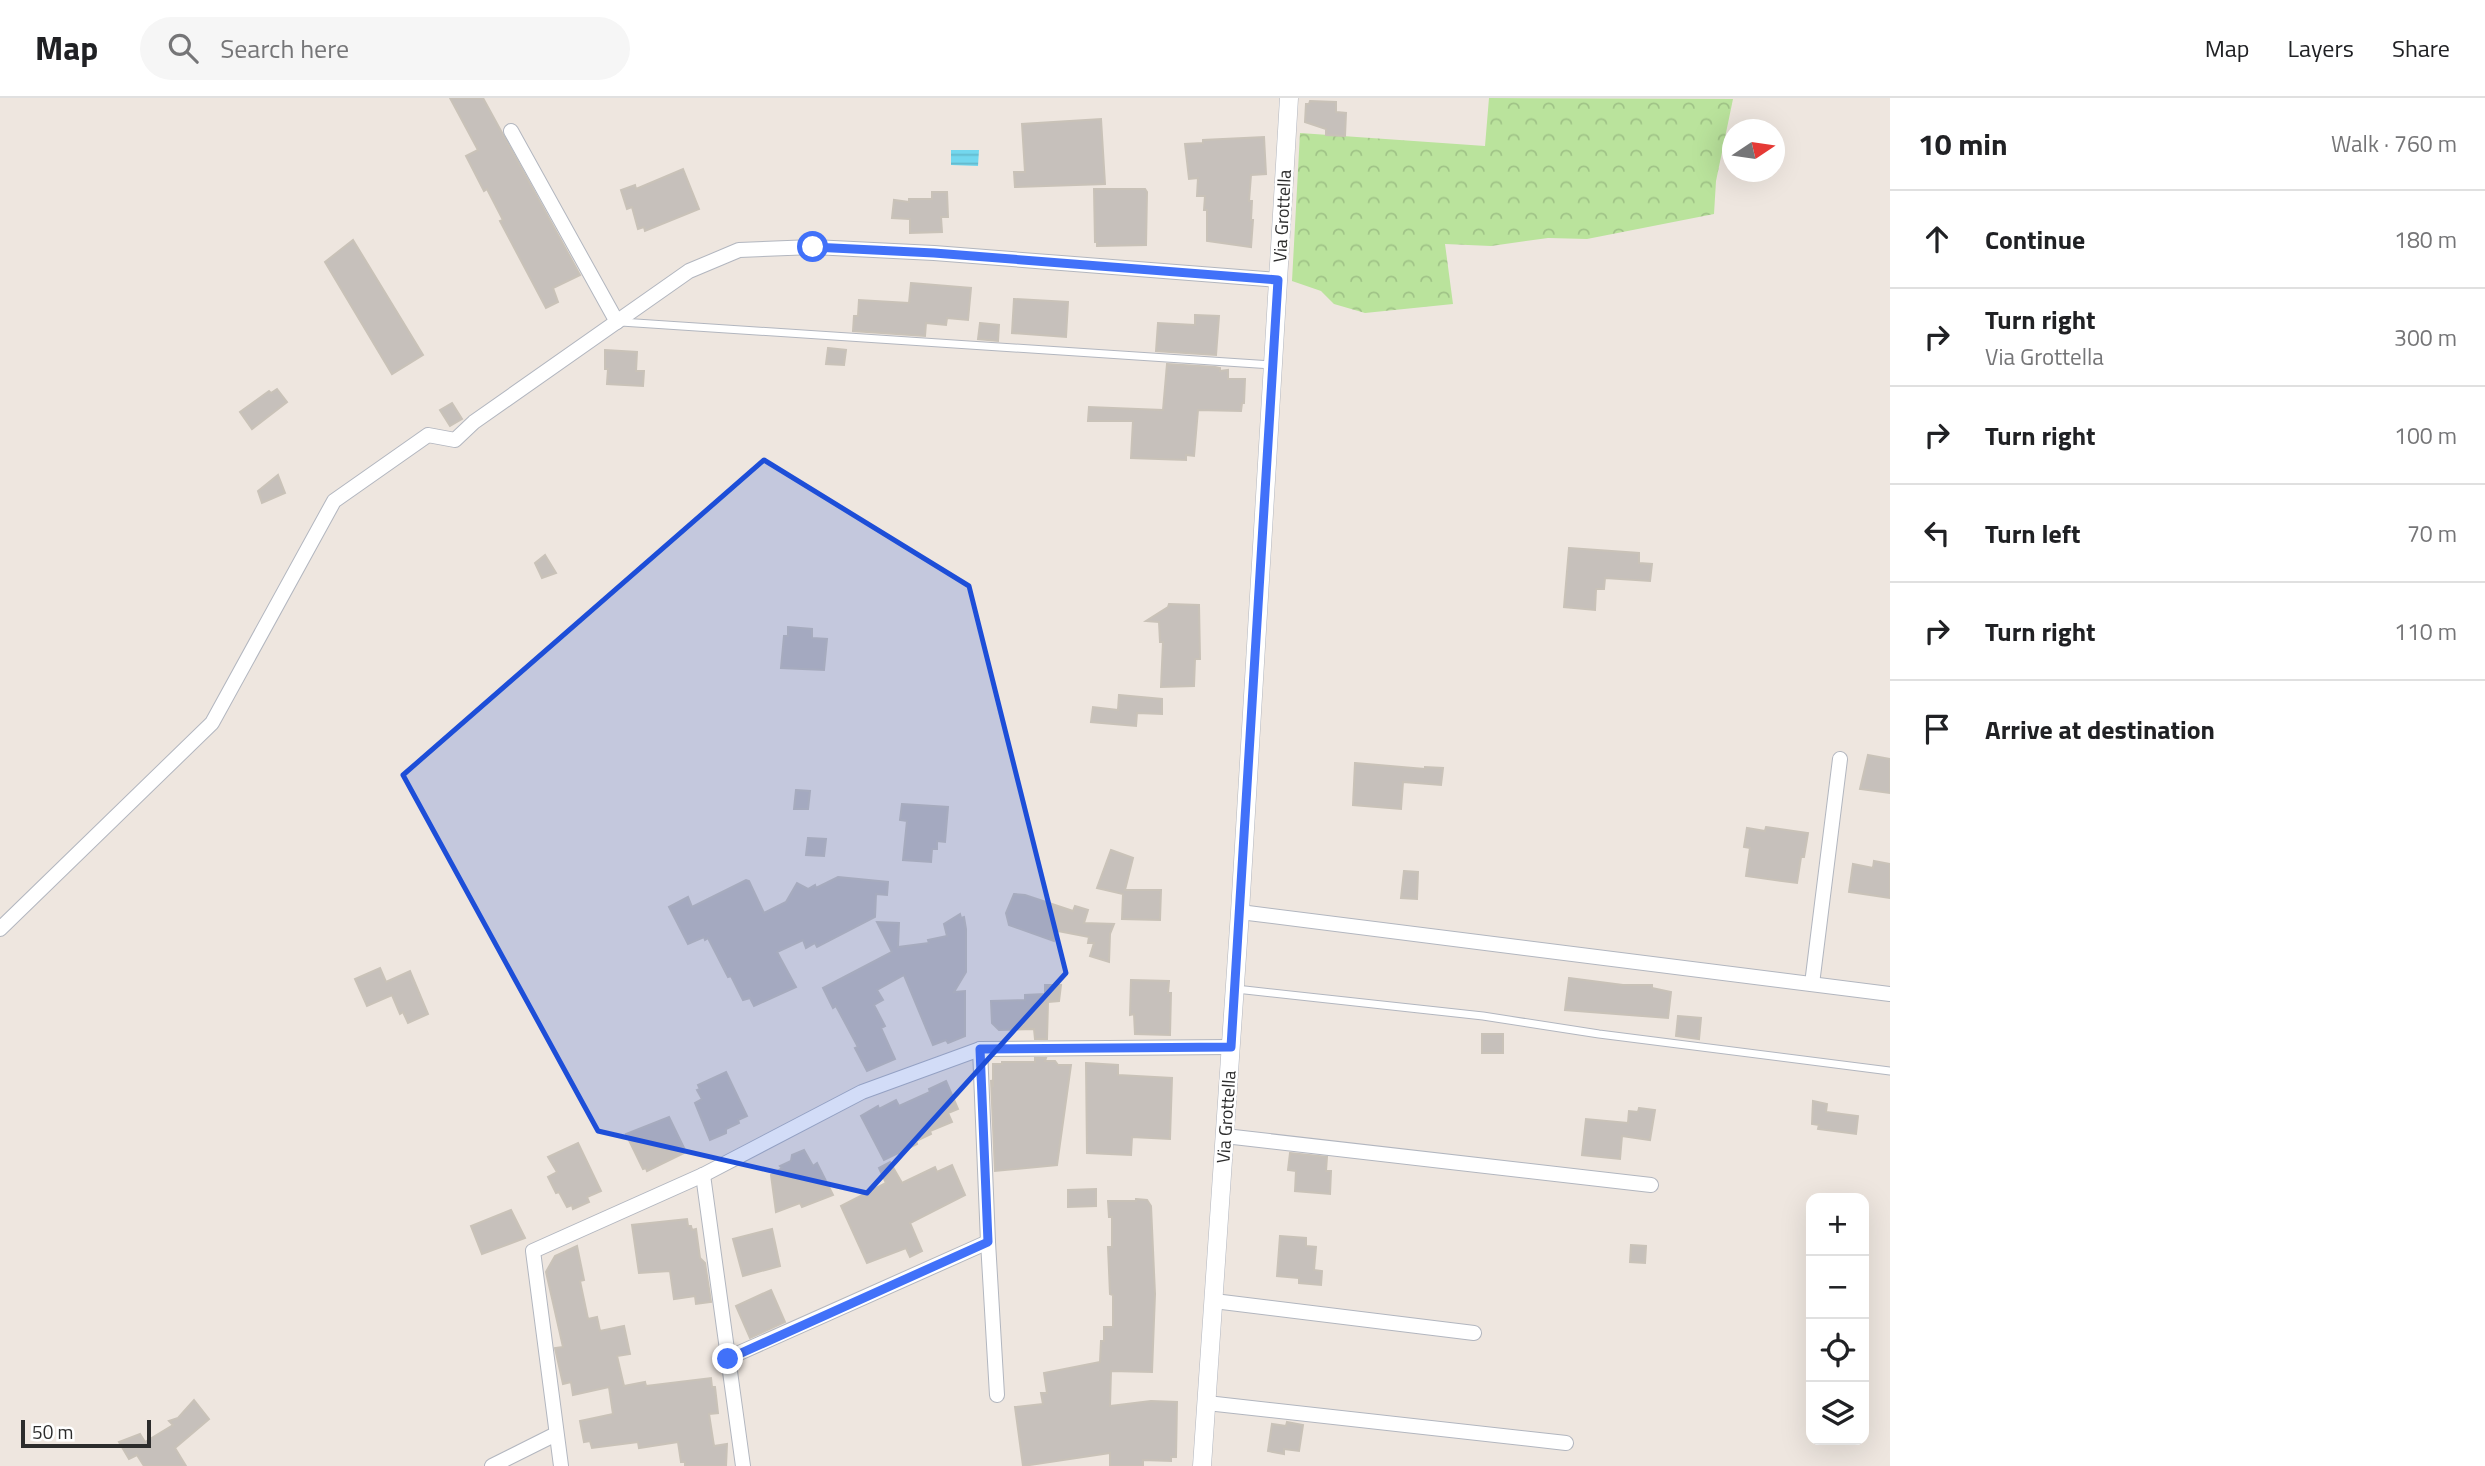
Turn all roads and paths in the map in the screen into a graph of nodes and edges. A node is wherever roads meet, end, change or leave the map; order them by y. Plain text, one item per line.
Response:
1 (1289, 98) edge
2 (511, 131) dead end
3 (1278, 280) junction
4 (617, 322) junction
5 (1273, 365) junction
6 (1840, 759) dead end
7 (1240, 912) junction
8 (0, 929) edge
9 (1812, 984) junction
10 (1235, 989) junction
11 (1890, 994) edge
12 (1231, 1047) junction
13 (980, 1049) junction
14 (1890, 1071) edge
15 (1225, 1136) junction
16 (703, 1175) junction
17 (1651, 1185) dead end
18 (988, 1242) junction
19 (1214, 1301) junction
20 (1474, 1333) dead end
21 (728, 1359) junction
22 (997, 1395) dead end
23 (1207, 1403) junction
24 (556, 1434) junction
25 (1566, 1443) dead end
26 (492, 1466) edge
27 (561, 1466) edge
28 (743, 1466) edge
29 (1202, 1466) edge

1 - 3 street, Via Grottella
2 - 4 street
3 - 4 street
3 - 5 street, Via Grottella
4 - 5 lane
4 - 8 street
5 - 7 street, Via Grottella
6 - 9 street
7 - 9 street
7 - 10 street, Via Grottella
9 - 11 street
10 - 12 street, Via Grottella
10 - 14 lane
12 - 13 street
12 - 15 street, Via Grottella
13 - 16 street
13 - 18 street
15 - 17 street
15 - 19 street, Via Grottella
16 - 21 street
16 - 24 street
18 - 21 street
18 - 22 street
19 - 20 street
19 - 23 street, Via Grottella
21 - 28 street
23 - 25 street
23 - 29 street, Via Grottella
24 - 26 street
24 - 27 street

